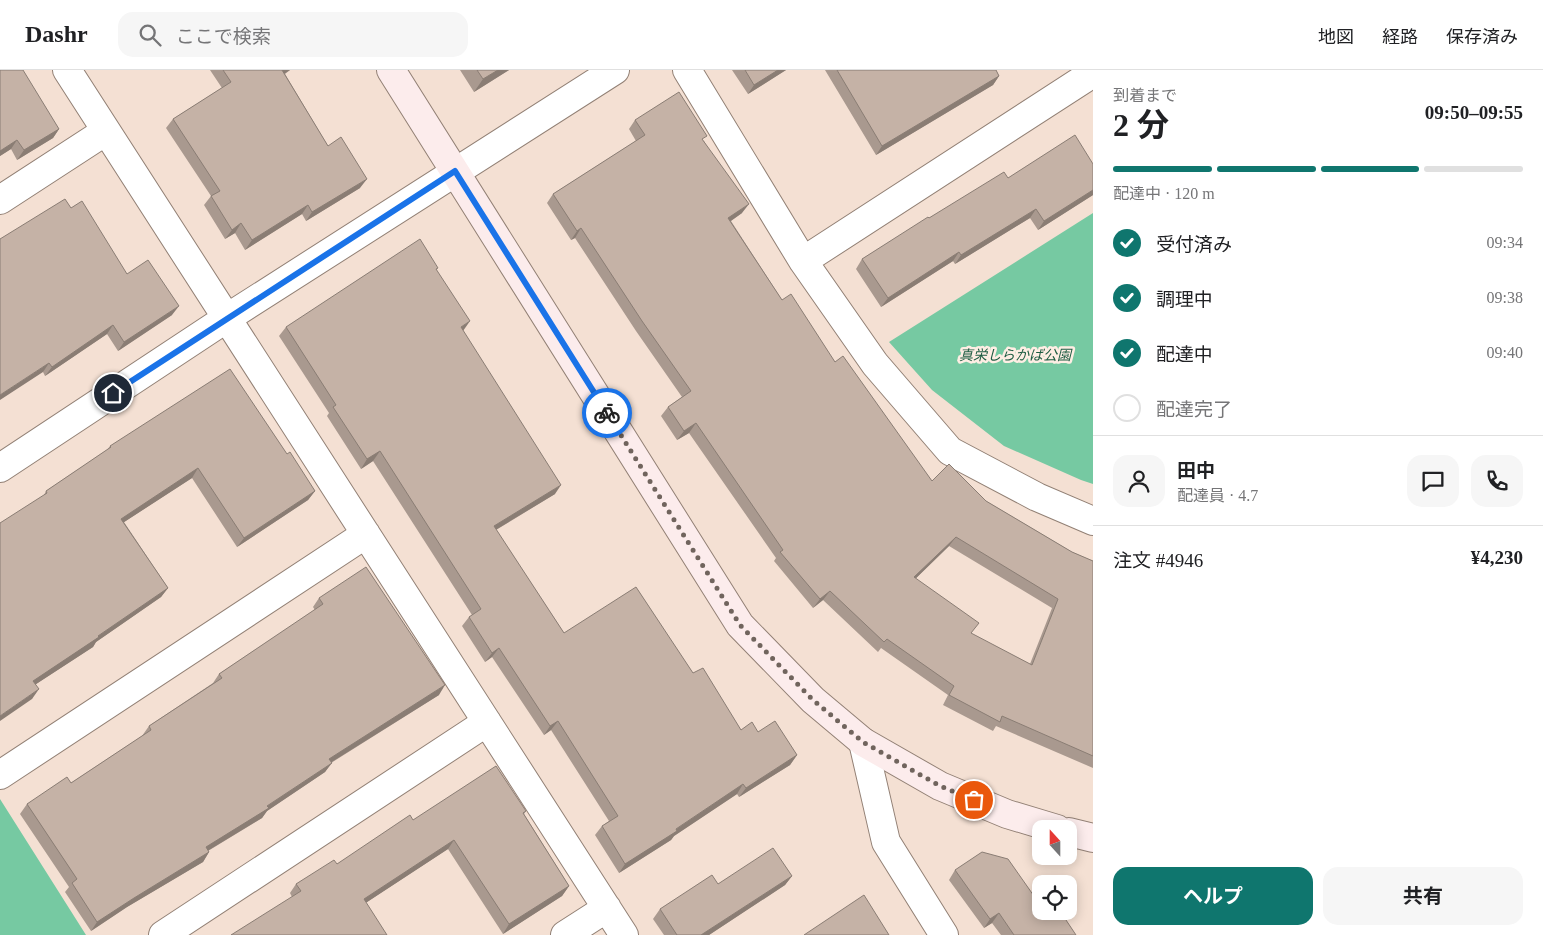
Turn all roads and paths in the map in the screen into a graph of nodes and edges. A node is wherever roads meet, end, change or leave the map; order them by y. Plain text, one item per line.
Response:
1 (67, 70) edge
2 (391, 70) edge
3 (614, 70) edge
4 (687, 70) edge
5 (1093, 73) edge
6 (106, 131) junction
7 (455, 171) junction
8 (0, 200) edge
9 (803, 261) junction
10 (226, 318) junction
11 (0, 468) edge
12 (1093, 521) edge
13 (366, 534) junction
14 (487, 722) junction
15 (863, 742) junction
16 (0, 775) edge
17 (1032, 822) edge
18 (1078, 834) edge
19 (1093, 838) edge
20 (607, 908) junction
21 (163, 935) edge
22 (565, 935) edge
23 (624, 935) edge
24 (944, 935) edge

1 - 6 street
2 - 7 street
3 - 7 street
4 - 9 street
5 - 9 street
6 - 8 street
6 - 10 street
7 - 10 street
7 - 15 street
9 - 12 street
10 - 11 street
10 - 13 street
13 - 14 street
13 - 16 street
14 - 20 street
14 - 21 street
15 - 17 street
15 - 24 street
18 - 19 street
20 - 22 street
20 - 23 street

